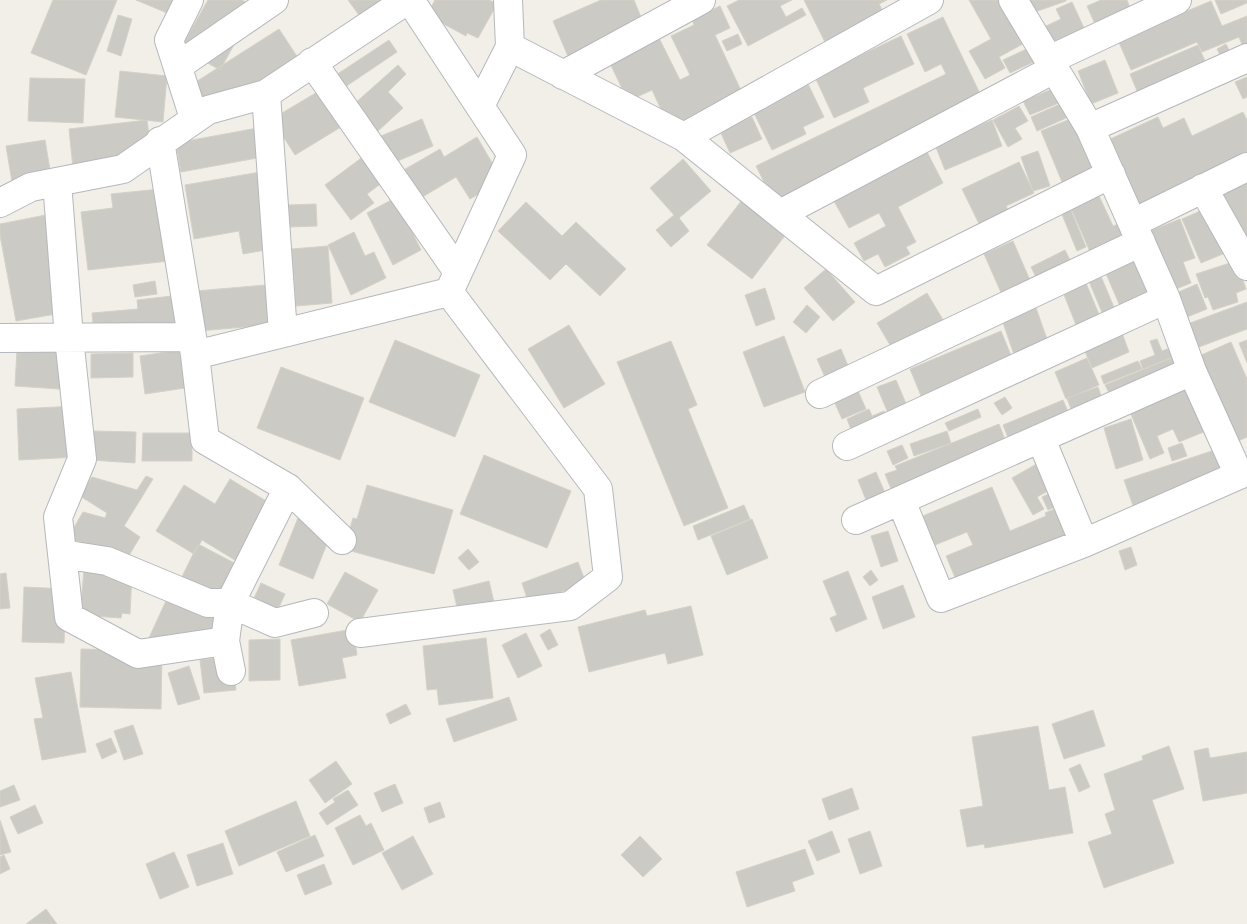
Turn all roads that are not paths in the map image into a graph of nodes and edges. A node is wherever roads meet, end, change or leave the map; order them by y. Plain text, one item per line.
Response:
1 (189, 0) edge
2 (274, 0) edge
3 (408, 0) edge
4 (508, 0) edge
5 (702, 0) edge
6 (929, 0) edge
7 (1013, 0) edge
8 (1177, 0) edge
9 (510, 48) junction
10 (1247, 58) edge
11 (312, 62) junction
12 (1051, 65) junction
13 (178, 66) junction
14 (564, 75) junction
15 (266, 94) junction
16 (480, 106) junction
17 (194, 118) junction
18 (1090, 128) junction
19 (684, 137) junction
20 (160, 141) junction
21 (1247, 167) edge
22 (1111, 174) junction
23 (58, 182) junction
24 (1203, 188) junction
25 (0, 203) edge
26 (780, 214) junction
27 (1137, 232) junction
28 (1247, 266) edge
29 (454, 282) junction
30 (1166, 300) junction
31 (283, 333) junction
32 (0, 338) edge
33 (69, 338) junction
34 (193, 346) junction
35 (1192, 372) junction
36 (820, 394) dead end
37 (1041, 440) junction
38 (847, 446) dead end
39 (288, 488) junction
40 (902, 501) junction
41 (856, 520) dead end
42 (342, 540) dead end
43 (1084, 543) junction
44 (62, 554) junction
45 (230, 603) junction
46 (314, 613) dead end
47 (360, 633) dead end
48 (225, 641) junction
49 (231, 671) dead end

1 - 13 street
2 - 13 street
3 - 11 street
3 - 16 street
4 - 9 street
5 - 14 street
6 - 19 street
7 - 12 street
8 - 12 street
9 - 14 street
9 - 16 street
10 - 18 street
11 - 15 street
11 - 29 street
12 - 18 street
12 - 26 street
13 - 17 street
14 - 19 street
15 - 17 street
15 - 31 street
16 - 29 street
17 - 20 street
18 - 22 street
19 - 26 street
20 - 23 street
20 - 34 street
21 - 24 street
22 - 26 street
22 - 27 street
23 - 25 street
23 - 33 street
24 - 27 street
24 - 28 street
27 - 30 street
27 - 36 street
29 - 31 street
29 - 47 street
30 - 35 street
30 - 38 street
31 - 34 street
32 - 33 street
33 - 34 street
33 - 44 street
34 - 39 street
35 - 37 street
35 - 43 street
37 - 40 street
37 - 43 street
39 - 42 street
39 - 45 street
40 - 41 street
40 - 43 street
44 - 45 street
44 - 48 street
45 - 46 street
45 - 48 street
48 - 49 street

